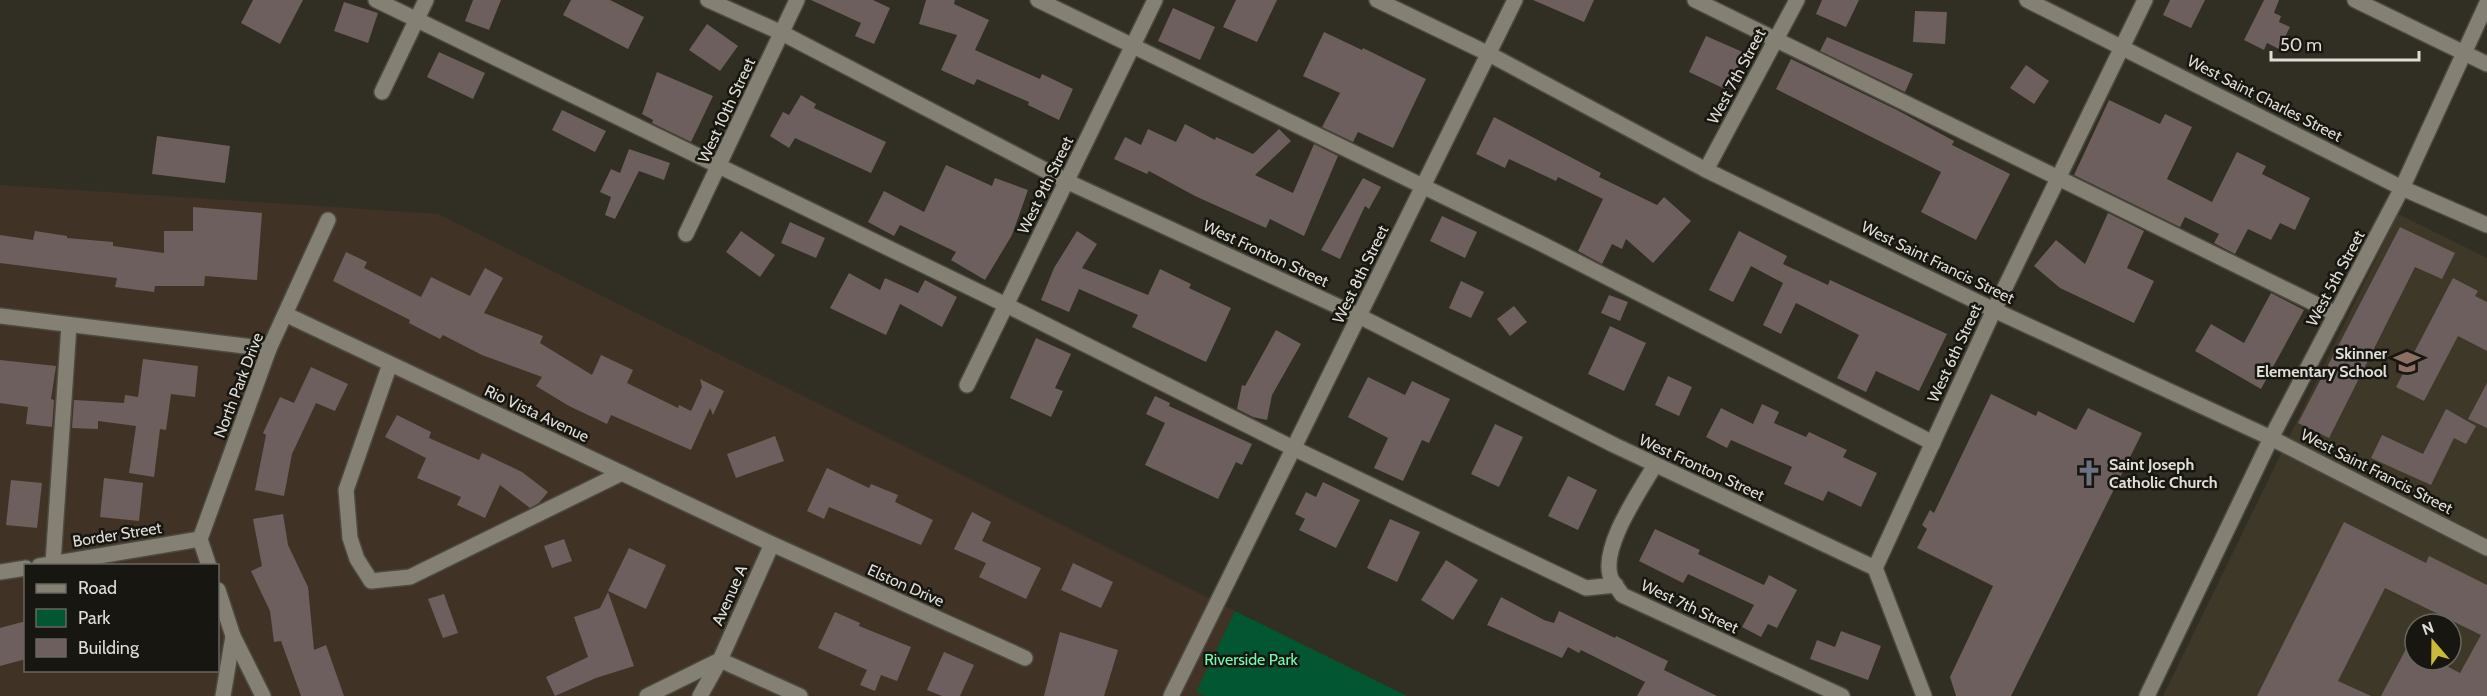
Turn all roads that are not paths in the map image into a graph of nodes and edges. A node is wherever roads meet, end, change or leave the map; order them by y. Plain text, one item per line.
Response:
1 (376, 0) edge
2 (426, 0) edge
3 (708, 0) edge
4 (796, 0) edge
5 (1038, 0) edge
6 (1155, 0) edge
7 (1377, 0) edge
8 (1515, 0) edge
9 (1695, 0) edge
10 (1797, 0) edge
11 (2028, 0) edge
12 (2145, 0) edge
13 (2355, 0) edge
14 (2487, 3) edge
15 (417, 21) junction
16 (782, 33) junction
17 (1776, 40) junction
18 (1132, 46) junction
19 (2124, 47) junction
20 (2464, 53) junction
21 (1489, 54) junction
22 (2487, 64) edge
23 (382, 92) dead end
24 (719, 166) junction
25 (1706, 170) junction
26 (2059, 178) junction
27 (1066, 181) junction
28 (1423, 188) junction
29 (2402, 188) junction
30 (328, 220) dead end
31 (2487, 225) edge
32 (686, 234) dead end
33 (1006, 305) junction
34 (1994, 310) junction
35 (2336, 314) junction
36 (287, 315) junction
37 (0, 316) edge
38 (1359, 316) junction
39 (69, 325) junction
40 (269, 349) junction
41 (390, 364) junction
42 (967, 385) dead end
43 (2271, 438) junction
44 (1933, 443) junction
45 (1293, 448) junction
46 (1655, 465) junction
47 (622, 473) junction
48 (200, 539) junction
49 (772, 544) junction
50 (2487, 548) edge
51 (46, 564) edge
52 (208, 564) edge
53 (24, 568) edge
54 (1875, 568) junction
55 (0, 572) edge
56 (1616, 585) junction
57 (219, 593) edge
58 (233, 636) junction
59 (1025, 658) dead end
60 (720, 660) junction
61 (223, 696) edge
62 (263, 696) edge
63 (647, 696) edge
64 (700, 696) edge
65 (800, 696) edge
66 (1171, 696) edge
67 (1842, 696) edge
68 (1924, 696) edge
69 (2147, 696) edge

1 - 15 street
2 - 15 street
3 - 16 street, West Fronton Street
4 - 16 street, West 10th Street
5 - 18 street
6 - 18 street, West 9th Street
7 - 21 street, West Saint Francis Street
8 - 21 street, West 8th Street
9 - 17 street
10 - 17 street, West 7th Street
11 - 19 street, West Saint Charles Street
12 - 19 street, West 6th Street
13 - 20 street
14 - 20 street, West 5th Street
15 - 23 street
15 - 24 street
16 - 24 street, West 10th Street
16 - 27 street, West Fronton Street
17 - 25 street, West 7th Street
17 - 26 street
18 - 27 street, West 9th Street
18 - 28 street
19 - 26 street, West 6th Street
19 - 29 street, West Saint Charles Street
20 - 22 street
20 - 29 street, West 5th Street
21 - 25 street, West Saint Francis Street
21 - 28 street, West 8th Street
24 - 32 street, West 10th Street
24 - 33 street
25 - 34 street, West Saint Francis Street
26 - 34 street, West 6th Street
26 - 35 street
27 - 33 street, West 9th Street
27 - 38 street, West Fronton Street
28 - 38 street, West 8th Street
28 - 44 street
29 - 31 street, West Saint Charles Street
29 - 35 street, West 5th Street
30 - 36 street, North Park Drive
33 - 42 street, West 9th Street
33 - 45 street
34 - 43 street, West Saint Francis Street
34 - 44 street, West 6th Street
35 - 43 street, West 5th Street
36 - 40 street, North Park Drive
36 - 41 street, Rio Vista Avenue
37 - 39 street
38 - 45 street, West 8th Street
38 - 46 street, West Fronton Street
39 - 40 street
39 - 51 street
40 - 48 street, North Park Drive
41 - 47 street, Rio Vista Avenue
41 - 47 street
43 - 50 street, West Saint Francis Street
43 - 69 street, West 5th Street
44 - 54 street, West 6th Street
45 - 56 street
45 - 66 street, West 8th Street
46 - 54 street, West Fronton Street
46 - 56 street, West 7th Street
47 - 49 street, Rio Vista Avenue
48 - 51 street, Border Street
48 - 52 street
49 - 59 street, Elston Drive
49 - 60 street, Avenue A
53 - 55 street
54 - 68 street
56 - 67 street, West 7th Street
57 - 58 street
58 - 61 street
58 - 62 street
60 - 63 street
60 - 64 street, Avenue A
60 - 65 street

